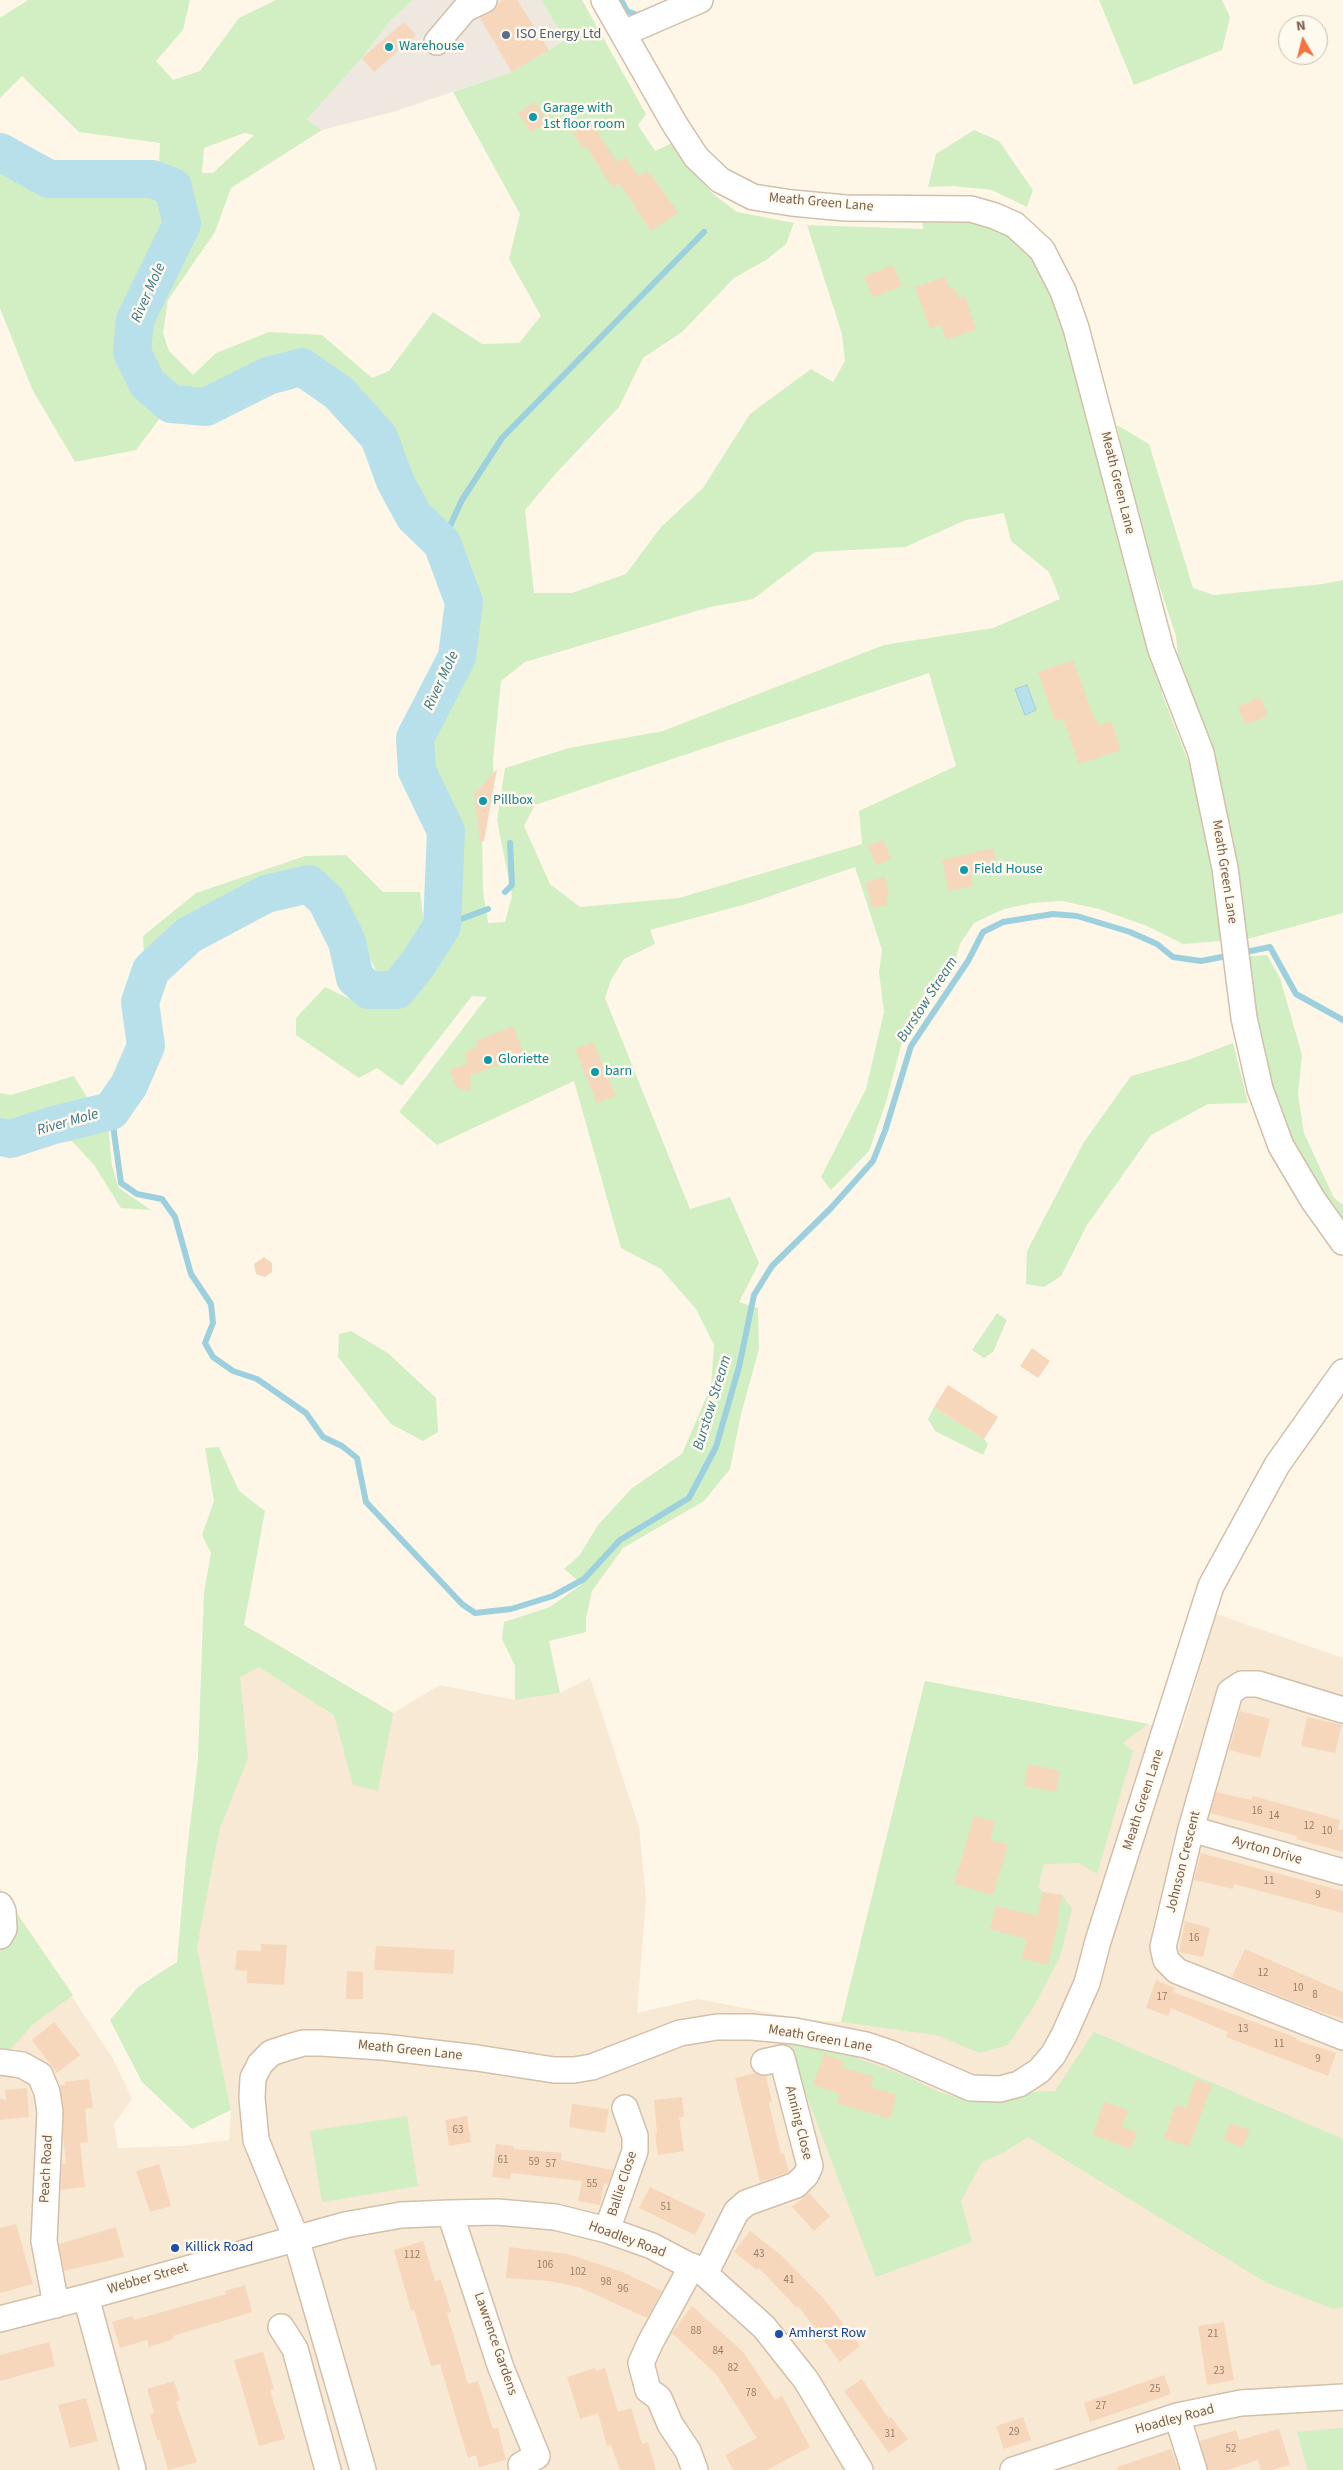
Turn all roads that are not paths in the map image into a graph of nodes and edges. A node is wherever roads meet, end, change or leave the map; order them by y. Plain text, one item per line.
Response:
1 (484, 0) edge
2 (604, 0) edge
3 (700, 0) edge
4 (624, 34) junction
5 (437, 42) dead end
6 (1343, 1242) edge
7 (1343, 1372) edge
8 (1343, 1710) edge
9 (1191, 1829) junction
10 (1343, 1872) edge
11 (0, 1905) edge
12 (0, 1936) edge
13 (1343, 2037) edge
14 (0, 2062) edge
15 (764, 2062) dead end
16 (625, 2108) dead end
17 (450, 2212) junction
18 (607, 2230) junction
19 (296, 2238) junction
20 (698, 2270) junction
21 (86, 2298) junction
22 (56, 2305) junction
23 (0, 2319) edge
24 (281, 2327) dead end
25 (1343, 2397) edge
26 (1177, 2416) junction
27 (517, 2468) edge
28 (133, 2470) edge
29 (328, 2470) edge
30 (363, 2470) edge
31 (695, 2470) edge
32 (860, 2470) edge
33 (1013, 2470) edge
34 (1194, 2470) edge

1 - 5 street
2 - 4 street, Meath Green Lane
3 - 4 street
4 - 6 street, Meath Green Lane
7 - 19 street, Meath Green Lane
8 - 9 street, Johnson Crescent
9 - 10 street, Ayrton Drive
9 - 13 street, Johnson Crescent
11 - 12 street
14 - 22 street, Peach Road
15 - 20 street, Anning Close
16 - 18 street, Ballie Close
17 - 18 street, Hoadley Road
17 - 19 street, Hoadley Road
17 - 27 street, Lawrence Gardens
18 - 20 street, Hoadley Road
19 - 21 street, Webber Street
19 - 30 street, Meath Green Lane
20 - 31 street
20 - 32 street, Hoadley Road
21 - 22 street, Webber Street
21 - 28 street
22 - 23 street, Webber Street
24 - 29 street
25 - 26 street, Hoadley Road
26 - 33 street, Hoadley Road
26 - 34 street

